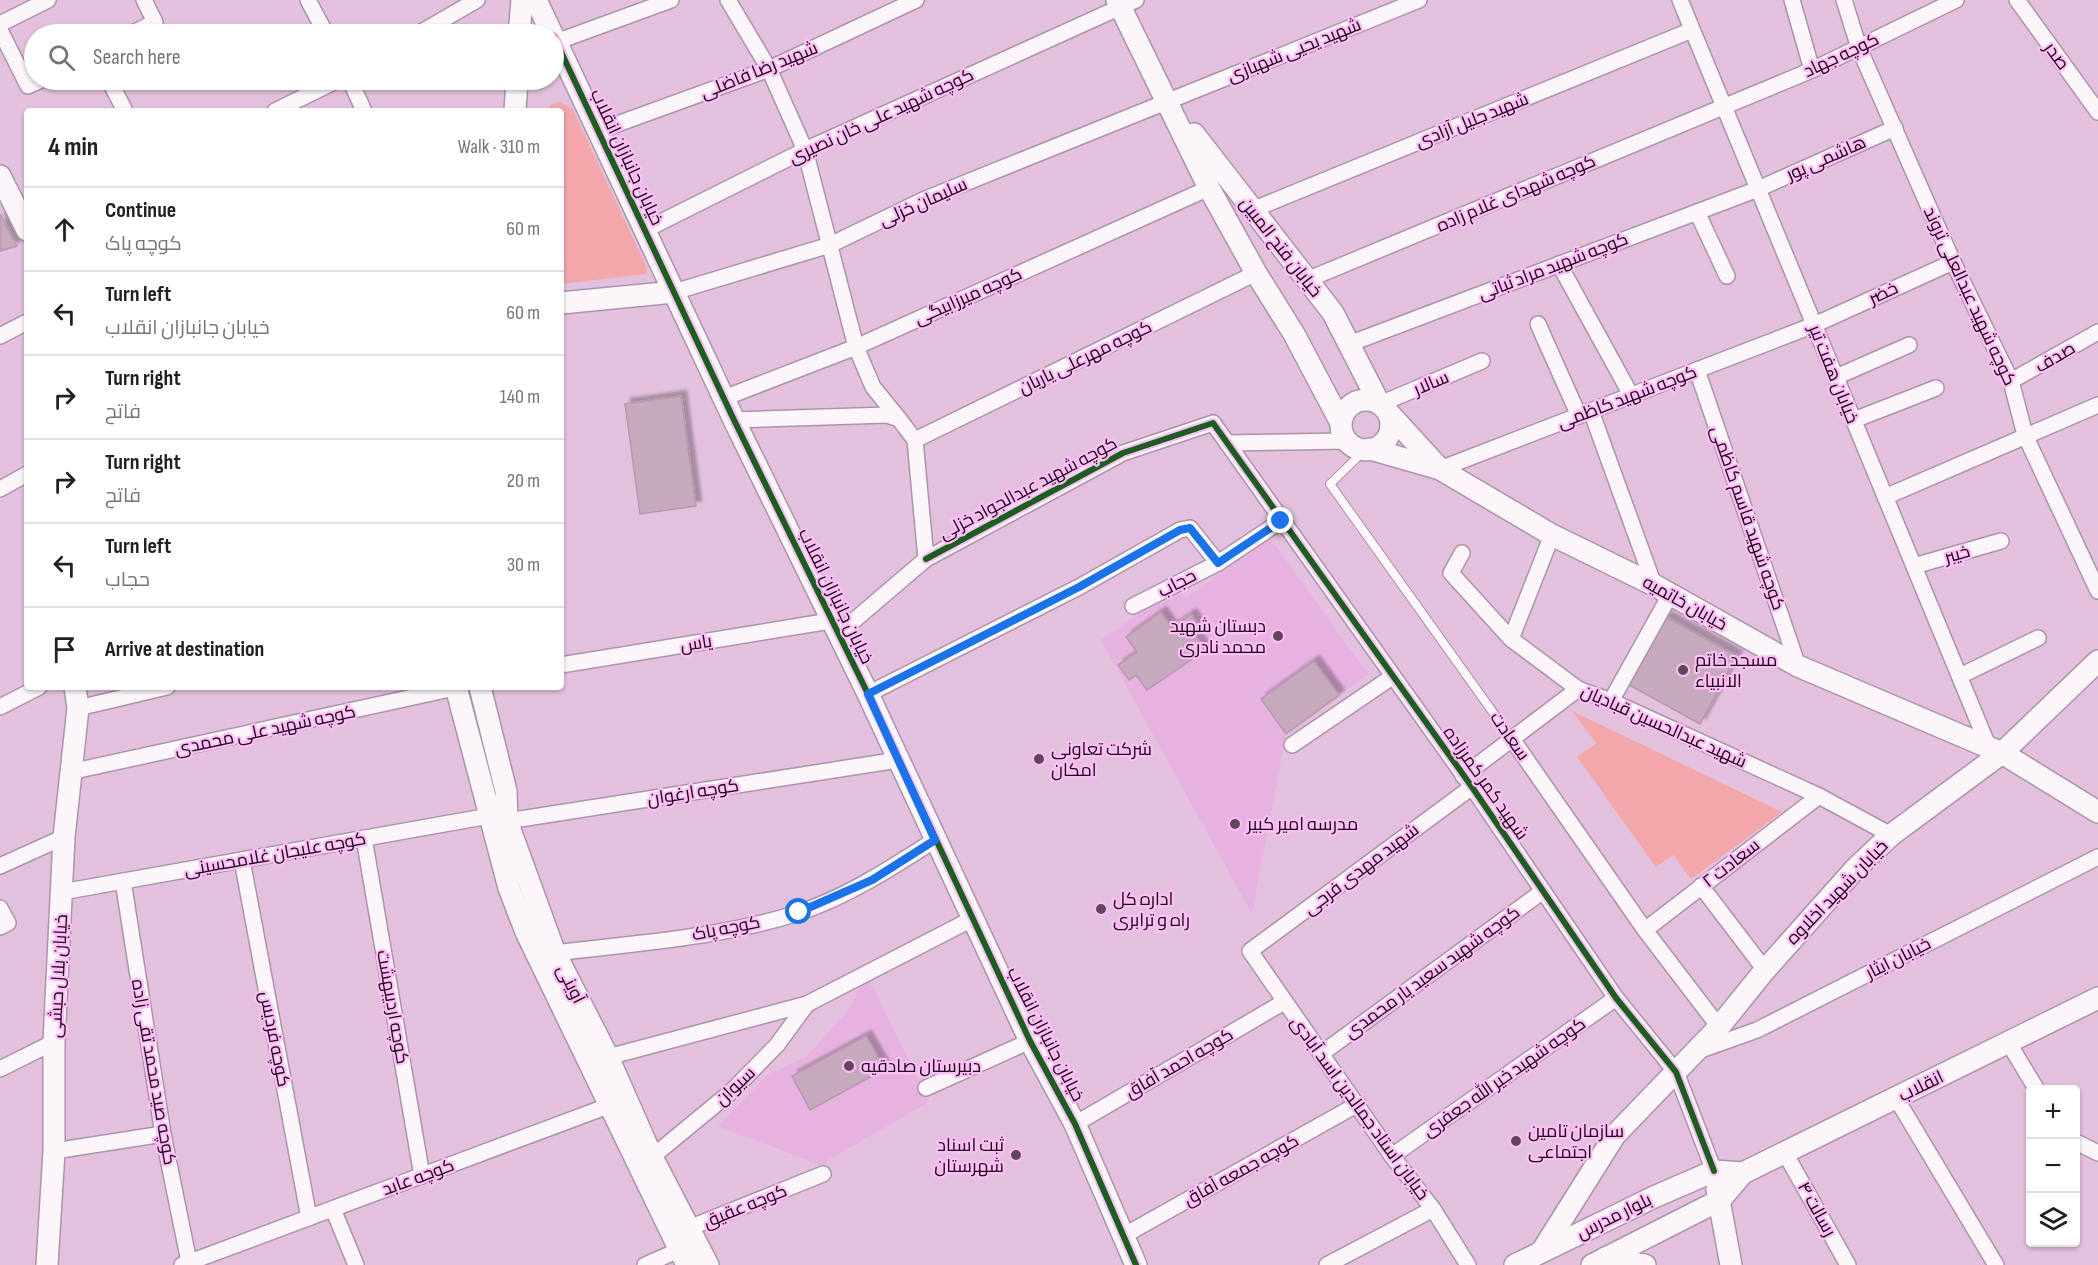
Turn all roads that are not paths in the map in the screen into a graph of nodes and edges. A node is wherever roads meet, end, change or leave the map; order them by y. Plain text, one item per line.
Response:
1 (48, 0) edge
2 (144, 0) edge
3 (308, 0) edge
4 (477, 0) edge
5 (522, 0) edge
6 (536, 0) edge
7 (671, 0) edge
8 (728, 0) edge
9 (916, 0) edge
10 (1419, 0) edge
11 (1680, 0) edge
12 (1792, 0) edge
13 (1844, 0) edge
14 (1956, 0) edge
15 (2017, 0) edge
16 (1124, 2) edge
17 (0, 24) edge
18 (151, 24) edge
19 (321, 24) edge
20 (435, 24) edge
21 (520, 24) edge
22 (547, 24) edge
23 (0, 30) edge
24 (1692, 30) junction
25 (564, 35) edge
26 (1859, 48) junction
27 (564, 59) edge
28 (770, 69) junction
29 (1812, 70) junction
30 (24, 78) edge
31 (114, 90) edge
32 (318, 90) edge
33 (355, 90) edge
34 (516, 90) edge
35 (1168, 101) junction
36 (1724, 106) junction
37 (123, 108) edge
38 (281, 108) edge
39 (363, 108) edge
40 (515, 108) edge
41 (2098, 112) edge
42 (1894, 128) junction
43 (598, 130) junction
44 (805, 150) junction
45 (0, 176) edge
46 (1209, 188) junction
47 (1758, 189) junction
48 (1252, 210) junction
49 (1698, 212) junction
50 (24, 224) edge
51 (645, 230) junction
52 (830, 245) junction
53 (1953, 262) junction
54 (1559, 264) junction
55 (1256, 273) junction
56 (1727, 276) dead end
57 (1309, 279) junction
58 (674, 292) junction
59 (564, 303) edge
60 (24, 324) edge
61 (1538, 324) dead end
62 (1814, 325) junction
63 (2098, 332) edge
64 (0, 336) edge
65 (1349, 344) junction
66 (1909, 345) dead end
67 (856, 347) junction
68 (1482, 361) dead end
69 (1697, 370) junction
70 (1836, 377) junction
71 (2011, 381) junction
72 (1936, 388) dead end
73 (1631, 395) junction
74 (724, 398) junction
75 (1382, 405) junction
76 (2098, 405) edge
77 (1585, 413) junction
78 (899, 419) junction
79 (734, 420) junction
80 (1854, 420) junction
81 (1213, 423) joint
82 (2025, 435) junction
83 (915, 440) junction
84 (1356, 441) junction
85 (1227, 443) junction
86 (1440, 469) junction
87 (24, 476) edge
88 (0, 489) edge
89 (1885, 497) junction
90 (1281, 521) junction
91 (1552, 535) junction
92 (2001, 541) dead end
93 (1462, 553) dead end
94 (926, 559) junction
95 (1218, 563) junction
96 (1914, 566) junction
97 (1662, 590) junction
98 (2098, 591) edge
99 (1133, 606) dead end
100 (834, 628) junction
101 (2038, 638) dead end
102 (1511, 639) junction
103 (2098, 661) edge
104 (564, 665) edge
105 (1798, 666) junction
106 (1960, 676) junction
107 (1392, 677) junction
108 (1578, 689) junction
109 (33, 690) edge
110 (140, 690) edge
111 (448, 690) edge
112 (458, 690) edge
113 (481, 690) edge
114 (868, 694) junction
115 (76, 697) edge
116 (1611, 701) junction
117 (0, 707) edge
118 (1512, 739) junction
119 (1292, 745) dead end
120 (1996, 750) junction
121 (898, 760) junction
122 (70, 772) junction
123 (1468, 782) junction
124 (1818, 796) junction
125 (2098, 812) edge
126 (498, 819) junction
127 (1891, 836) junction
128 (64, 837) junction
129 (364, 838) junction
130 (935, 840) junction
131 (2098, 857) edge
132 (242, 860) junction
133 (0, 866) edge
134 (123, 882) junction
135 (1701, 886) junction
136 (1543, 891) junction
137 (62, 892) junction
138 (0, 908) edge
139 (972, 919) junction
140 (0, 927) edge
141 (1645, 930) junction
142 (1250, 951) joint
143 (545, 952) junction
144 (1765, 970) junction
145 (1616, 998) junction
146 (2098, 998) edge
147 (1284, 1002) junction
148 (807, 1004) junction
149 (1719, 1027) junction
150 (1030, 1041) junction
151 (54, 1042) junction
152 (2008, 1042) junction
153 (1695, 1052) junction
154 (1322, 1054) junction
155 (608, 1057) junction
156 (0, 1070) edge
157 (1676, 1072) junction
158 (2035, 1085) edge
159 (926, 1088) dead end
160 (1896, 1098) junction
161 (1358, 1104) junction
162 (608, 1106) junction
163 (1074, 1124) junction
164 (163, 1134) junction
165 (2080, 1144) edge
166 (54, 1151) junction
167 (1785, 1153) junction
168 (2098, 1153) edge
169 (1392, 1156) junction
170 (652, 1157) junction
171 (1714, 1171) junction
172 (1743, 1173) junction
173 (823, 1174) dead end
174 (422, 1176) junction
175 (1720, 1200) junction
176 (333, 1209) junction
177 (1432, 1209) junction
178 (309, 1218) junction
179 (689, 1228) junction
180 (1124, 1236) junction
181 (1542, 1251) junction
182 (683, 1258) edge
183 (1599, 1262) edge
184 (186, 1264) edge
185 (47, 1265) edge
186 (356, 1265) edge
187 (645, 1265) edge
188 (708, 1265) edge
189 (1137, 1265) edge
190 (1328, 1265) edge
191 (1468, 1265) edge
192 (1515, 1265) edge
193 (1645, 1265) edge
194 (1731, 1265) edge
195 (1848, 1265) edge
196 (1996, 1265) edge

1 - 17 street
2 - 18 street
3 - 19 street
4 - 20 street
5 - 21 street
6 - 22 street, خیابان جانبازان انقلاب
7 - 25 street
8 - 28 street
9 - 28 street, شهید رضا فاضلی
10 - 35 street, شهید یحیی شهبازی
11 - 24 street, خیابان هفت تیر
12 - 29 street
13 - 26 street, کوچه شهید عبدالعلی تروند
14 - 26 street, کوچه جهاد
15 - 41 street, صدر
16 - 35 street, خیابان فتح المبین
16 - 44 street, کوچه شهید علی خان نصیری
23 - 30 street
24 - 36 street, خیابان هفت تیر
24 - 48 street, شهید جلیل آزادی
26 - 29 street, کوچه جهاد
26 - 42 street, کوچه شهید عبدالعلی تروند
27 - 43 street, خیابان جانبازان انقلاب
28 - 43 street, شهید رضا فاضلی
28 - 44 street
29 - 36 street, کوچه جهاد
31 - 37 street
32 - 38 street
33 - 39 street
34 - 40 street
35 - 46 street, خیابان فتح المبین
35 - 48 street, خیابان فتح المبین
35 - 52 street, سلیمان خزلی
36 - 47 street, خیابان هفت تیر
36 - 57 street, کوچه شهدای غلام زاده
42 - 47 street, هاشمی پور
42 - 53 street, کوچه شهید عبدالعلی تروند
43 - 51 street, خیابان جانبازان انقلاب
44 - 51 street, کوچه شهید علی خان نصیری
44 - 52 street
45 - 50 street
46 - 55 street, خیابان فتح المبین
46 - 67 street, کوچه میرزابیگی
47 - 49 street, کوچه شهید مراد ثباتی
47 - 62 street, خیابان هفت تیر
48 - 57 street, خیابان فتح المبین
49 - 54 street, کوچه شهید مراد ثباتی
49 - 56 street
51 - 58 street, خیابان جانبازان انقلاب
52 - 58 street, سلیمان خزلی
52 - 67 street
53 - 62 street, خضر
53 - 71 street, کوچه شهید عبدالعلی تروند
54 - 65 street, کوچه شهید مراد ثباتی
54 - 73 street
55 - 83 street, کوچه مهرعلی یاریان
55 - 84 street, خیابان فتح المبین
57 - 65 street, خیابان فتح المبین
58 - 59 street
58 - 74 street, خیابان جانبازان انقلاب
60 - 64 street
61 - 77 street
62 - 69 street, کوچه شهید کاظمی
62 - 70 street, خیابان هفت تیر
63 - 71 street, صدف
65 - 75 street, خیابان فتح المبین
66 - 70 street
67 - 74 street, کوچه میرزابیگی
67 - 78 street
68 - 75 street, سالار
69 - 73 street, کوچه شهید کاظمی
69 - 105 street, کوچه شهید قاسم کاظمی
70 - 80 street, خیابان هفت تیر
71 - 82 street, کوچه شهید عبدالعلی تروند
72 - 80 street
73 - 77 street, کوچه شهید کاظمی
74 - 79 street, خیابان جانبازان انقلاب
75 - 84 street
75 - 84 street
75 - 86 street, خیابان خاتمیه
76 - 82 street
77 - 86 street, کوچه شهید کاظمی
77 - 97 street
78 - 79 street
78 - 83 street
79 - 100 street, خیابان جانبازان انقلاب
80 - 89 street, خیابان هفت تیر
81 - 85 street, شهید کمر کمرزاده
81 - 94 street, کوچه شهید عبدالجواد خزلی
82 - 89 street
82 - 98 street, کوچه شهید عبدالعلی تروند
83 - 94 street
84 - 85 street
84 - 86 street, خیابان خاتمیه
84 - 118 lane, سعادت
85 - 90 street, شهید کمر کمرزاده
86 - 91 street, خیابان خاتمیه
87 - 88 street
89 - 96 street, خیابان هفت تیر
90 - 95 street, حجاب
90 - 107 street, شهید کمر کمرزاده
91 - 97 street, خیابان خاتمیه
91 - 102 street
92 - 96 street, خیبر
93 - 102 street, شهید عبدالحسین قبادیان
94 - 100 street, کوچه شهید عبدالجواد خزلی
95 - 99 street, حجاب
95 - 114 street
96 - 106 street, خیابان هفت تیر
97 - 105 street, خیابان خاتمیه
97 - 116 street
100 - 104 street, یاس
100 - 114 street, خیابان جانبازان انقلاب
101 - 106 street
102 - 108 street, شهید عبدالحسین قبادیان
103 - 120 street, خیابان شهید اخلاوه
105 - 120 street, خیابان خاتمیه
106 - 120 street, خیابان هفت تیر
107 - 119 street
107 - 123 street, شهید کمر کمرزاده
108 - 116 street, شهید عبدالحسین قبادیان
108 - 118 street, شهید مهدی فرجی
109 - 117 street
110 - 115 street
111 - 122 street, کوچه شهید علی محمدی
112 - 126 street, آوینی
113 - 126 street, آوینی
114 - 121 street, خیابان جانبازان انقلاب
115 - 122 street, خیابان بلال حبشی
116 - 124 street, شهید عبدالحسین قبادیان
118 - 123 street, شهید مهدی فرجی
118 - 141 street, سعادت
120 - 125 street
120 - 127 street, خیابان شهید اخلاوه
121 - 126 street, کوچه ارغوان
121 - 130 street, خیابان جانبازان انقلاب
122 - 128 street, خیابان بلال حبشی
123 - 136 street, شهید کمر کمرزاده
123 - 142 street, شهید مهدی فرجی
124 - 127 street, شهید عبدالحسین قبادیان
124 - 135 street, سعادت ۲
126 - 129 street, کوچه علیجان غلامحسینی
126 - 143 street, آوینی
127 - 144 street, خیابان شهید اخلاوه
128 - 133 street
128 - 137 street, خیابان بلال حبشی
129 - 132 street, کوچه علیجان غلامحسینی
129 - 174 street, کوچه اردیبهشت
130 - 139 street, خیابان جانبازان انقلاب
130 - 143 street, کوچه پاک
131 - 153 street, خیابان ایثار
132 - 134 street, کوچه علیجان غلامحسینی
132 - 178 street, کوچه فردیس
134 - 137 street, کوچه علیجان غلامحسینی
134 - 164 street, کوچه صید محمد تقی زاده
135 - 141 street, سعادت ۲
135 - 144 street
136 - 145 street, شهید کمر کمرزاده
136 - 154 street, کوچه شهید سعید یار محمدی
137 - 151 street, خیابان بلال حبشی
138 - 140 street
139 - 148 street
139 - 150 street, خیابان جانبازان انقلاب
141 - 149 street, سعادت
142 - 147 street, خیابان استاد جمالدین اسد آبادی
143 - 155 street, آوینی
143 - 162 street, آوینی
144 - 149 street, خیابان شهید اخلاوه
145 - 157 street, شهید کمر کمرزاده
145 - 169 street, کوچه شهید خیر الله جعفری
146 - 152 street, انقلاب
147 - 154 street, خیابان استاد جمالدین اسد آبادی
147 - 163 street, کوچه احمد آفاق
148 - 155 street
148 - 170 street, سیوان
149 - 153 street, خیابان شهید اخلاوه
150 - 159 street
150 - 163 street, خیابان جانبازان انقلاب
151 - 156 street
151 - 166 street, خیابان بلال حبشی
152 - 158 street
152 - 160 street, انقلاب
153 - 157 street, خیابان شهید اخلاوه
154 - 161 street, خیابان استاد جمالدین اسد آبادی
155 - 162 street
155 - 170 street, آوینی
157 - 171 street, شهید کمر کمرزاده
157 - 181 street, خیابان شهید اخلاوه
160 - 167 street, انقلاب
160 - 196 street
161 - 169 street, خیابان استاد جمالدین اسد آبادی
161 - 180 street, کوچه جمعه آفاق
162 - 174 street, کوچه عابد
162 - 182 street, آوینی
163 - 180 street, خیابان جانبازان انقلاب
164 - 166 street
164 - 184 street, کوچه صید محمد تقی زاده
165 - 168 street
166 - 185 street, خیابان بلال حبشی
167 - 172 street, انقلاب
167 - 195 street, رسالت ۴
169 - 177 street, خیابان استاد جمالدین اسد آبادی
170 - 179 street, آوینی
171 - 172 street, انقلاب
171 - 175 street
171 - 181 street, بلوار مدرس
172 - 175 street, انقلاب
173 - 179 street, کوچه عقیق
174 - 176 street, کوچه عابد
175 - 183 street, بلوار مدرس
175 - 194 street
176 - 178 street, کوچه عابد
176 - 186 street
177 - 190 street
177 - 191 street, خیابان استاد جمالدین اسد آبادی
178 - 184 street, کوچه عابد
179 - 182 street, کوچه عقیق
179 - 188 street, آوینی
180 - 189 street, خیابان جانبازان انقلاب
181 - 192 street, بلوار مدرس
182 - 187 street
183 - 193 street

